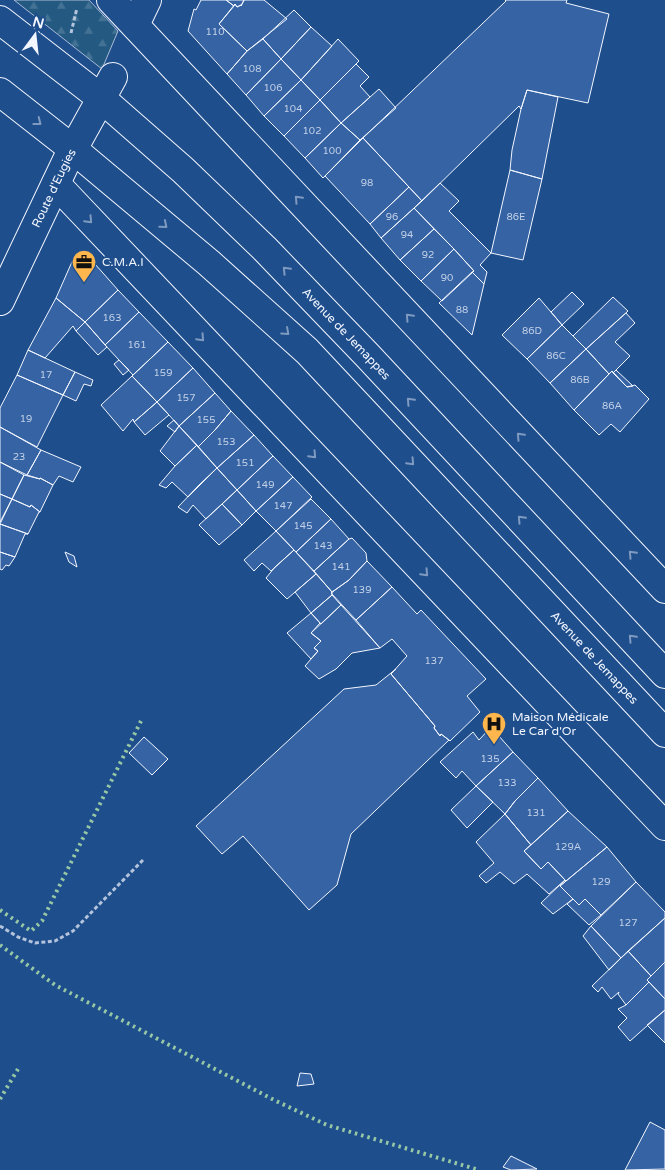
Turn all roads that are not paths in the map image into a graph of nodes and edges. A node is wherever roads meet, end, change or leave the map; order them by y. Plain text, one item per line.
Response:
1 (111, 0) edge
2 (147, 0) edge
3 (0, 20) edge
4 (134, 25) junction
5 (107, 88) junction
6 (0, 92) edge
7 (74, 150) junction
8 (56, 184) junction
9 (0, 301) edge
10 (665, 589) edge
11 (665, 674) edge
12 (665, 733) edge
13 (665, 826) edge

1 - 4 street
2 - 4 street
3 - 5 street, Avenue de Jemappes
10 -> 4 street
5 - 7 street, Route d'Eugies
11 -> 5 street, Avenue de Jemappes
6 -> 7 street, Avenue de Jemappes
7 - 8 street, Route d'Eugies
7 -> 12 street, Avenue de Jemappes
8 - 9 street, Route d'Eugies
8 -> 13 street

